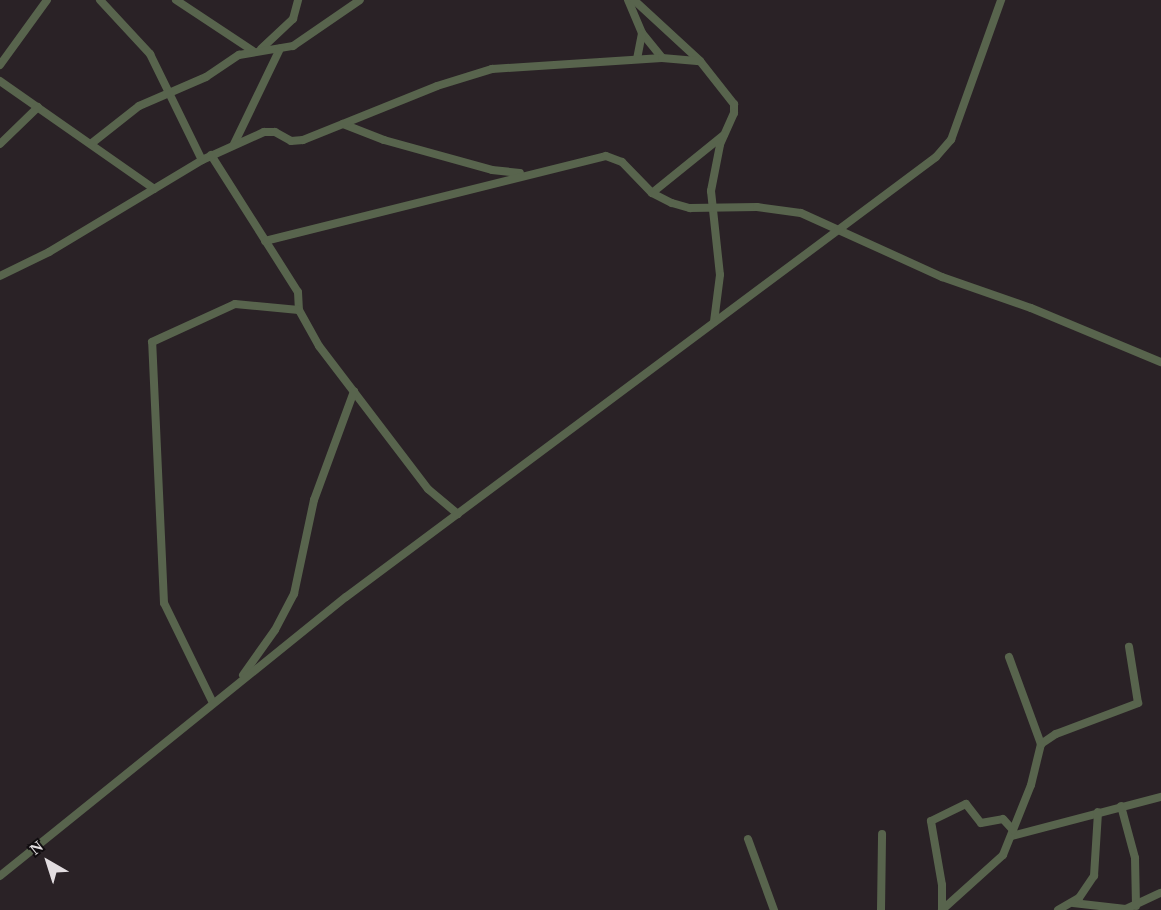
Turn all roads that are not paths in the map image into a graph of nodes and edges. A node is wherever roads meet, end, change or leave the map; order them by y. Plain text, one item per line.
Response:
1 (48, 0) edge
2 (100, 0) edge
3 (176, 0) edge
4 (298, 0) edge
5 (360, 0) edge
6 (628, 0) edge
7 (634, 0) edge
8 (1001, 0) edge
9 (642, 33) junction
10 (280, 49) junction
11 (257, 50) junction
12 (662, 58) junction
13 (637, 59) junction
14 (700, 61) junction
15 (0, 65) edge
16 (0, 81) edge
17 (0, 89) edge
18 (15, 91) junction
19 (172, 94) junction
20 (38, 107) junction
21 (343, 124) junction
22 (725, 134) junction
23 (92, 143) junction
24 (0, 144) edge
25 (234, 144) junction
26 (211, 155) junction
27 (202, 160) junction
28 (527, 173) junction
29 (154, 189) junction
30 (652, 193) junction
31 (711, 207) junction
32 (840, 231) junction
33 (265, 241) junction
34 (0, 276) edge
35 (299, 310) junction
36 (714, 322) junction
37 (1161, 362) edge
38 (354, 391) junction
39 (458, 514) junction
40 (1129, 647) dead end
41 (1009, 657) dead end
42 (236, 685) junction
43 (213, 703) junction
44 (1041, 744) junction
45 (1161, 797) edge
46 (1121, 806) junction
47 (1098, 812) junction
48 (1012, 833) junction
49 (882, 834) dead end
50 (748, 839) dead end
51 (0, 876) edge
52 (1161, 893) edge
53 (1074, 903) junction
54 (1136, 906) junction
55 (774, 910) edge
56 (881, 910) edge
57 (942, 910) edge
58 (1058, 910) edge

1 - 15 street
2 - 19 street
3 - 11 street
4 - 11 street
5 - 10 street
6 - 9 street
7 - 14 street
8 - 32 street
9 - 12 street
9 - 13 street
10 - 11 street
10 - 25 street
11 - 19 street
12 - 13 street
12 - 14 street
13 - 21 street
14 - 22 street
16 - 18 street
17 - 18 street
18 - 20 street
19 - 23 street
19 - 27 street
20 - 23 street
20 - 24 street
21 - 25 street
21 - 28 street
22 - 30 street
22 - 31 street
23 - 29 street
25 - 26 street
26 - 27 street
26 - 33 street
27 - 29 street
28 - 30 street
28 - 33 street
29 - 34 street
30 - 31 street
31 - 32 street
31 - 36 street
32 - 36 street
32 - 37 street
33 - 35 street
35 - 38 street
35 - 43 street
36 - 39 street
38 - 39 street
38 - 42 street
39 - 42 street
40 - 44 street
41 - 44 street
42 - 43 street
43 - 51 street
44 - 48 street
45 - 46 street
46 - 47 street
46 - 54 street
47 - 48 street
47 - 53 street
48 - 57 street
48 - 57 street
49 - 56 street
50 - 55 street
52 - 54 street
53 - 54 street
53 - 58 street

